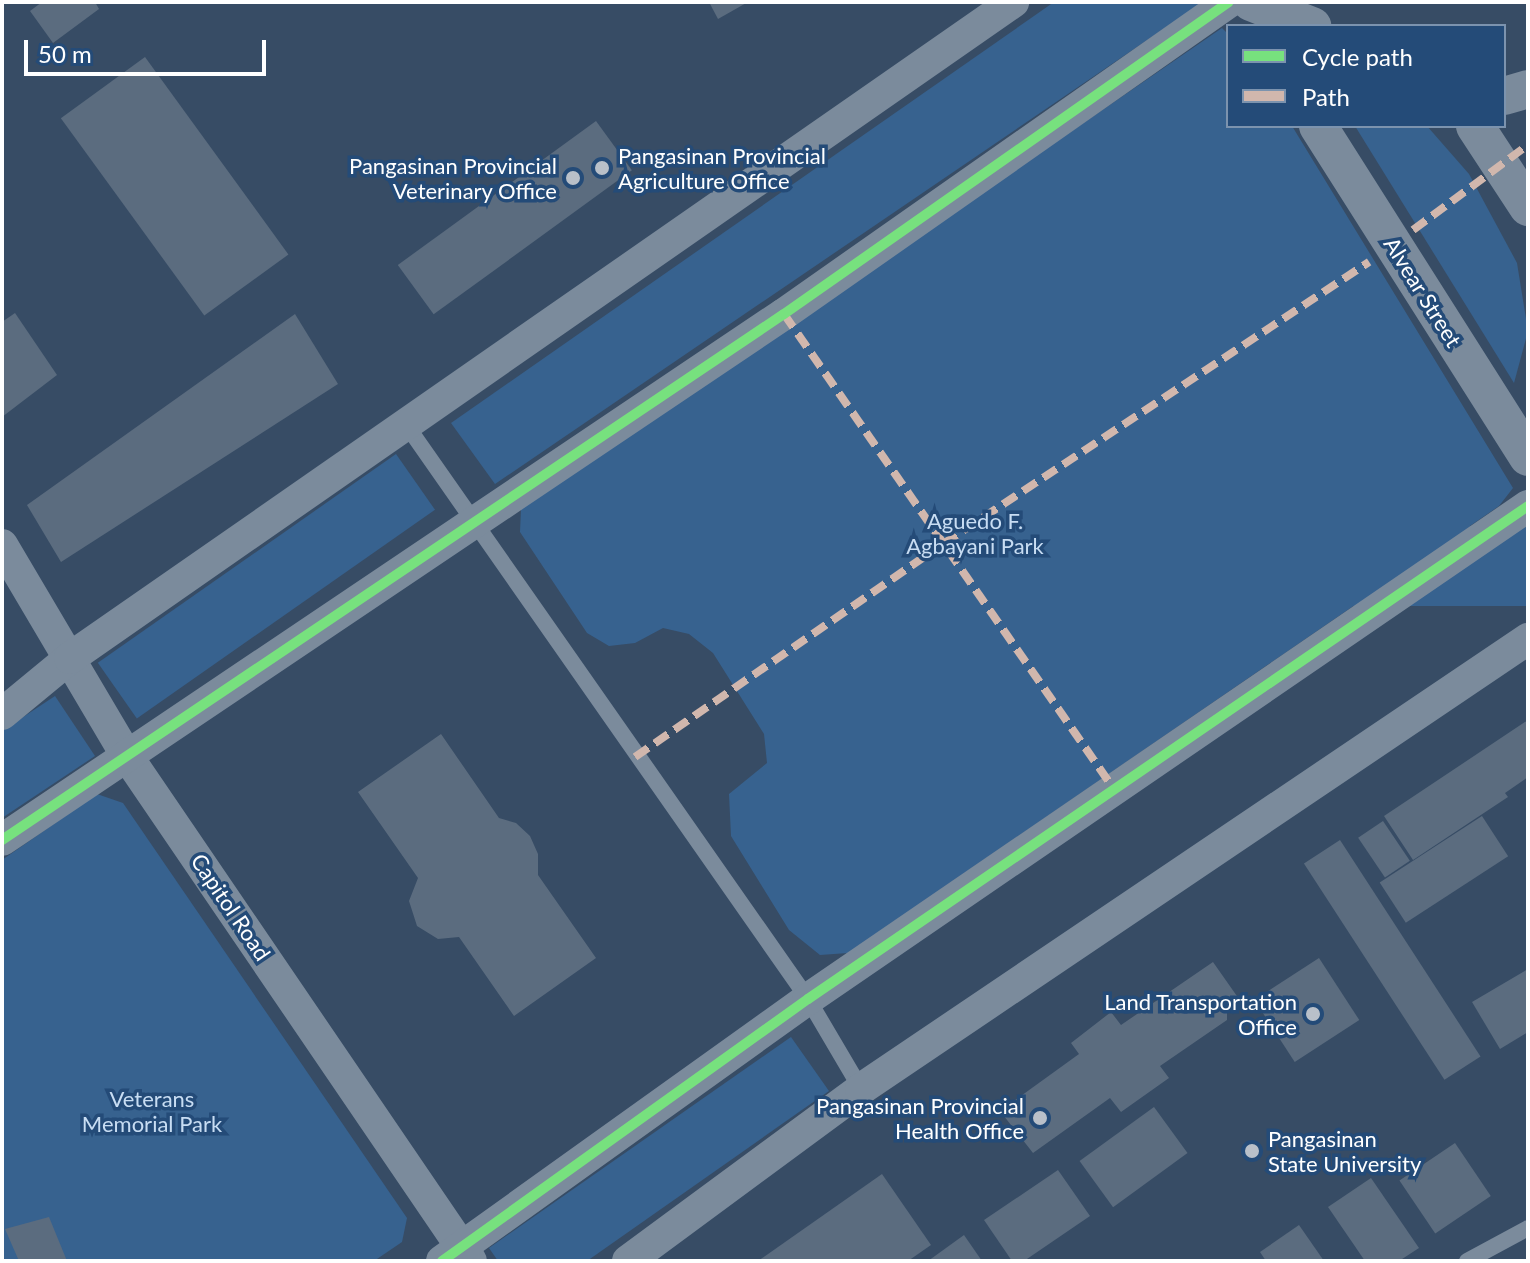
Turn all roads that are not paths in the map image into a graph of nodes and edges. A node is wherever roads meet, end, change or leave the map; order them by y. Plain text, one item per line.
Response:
1 (1013, 2) edge
2 (1229, 2) edge
3 (1240, 2) edge
4 (1251, 2) edge
5 (1254, 24) edge
6 (1307, 24) edge
7 (1528, 89) edge
8 (1506, 95) edge
9 (1319, 128) edge
10 (1476, 128) edge
11 (1528, 207) edge
12 (405, 423) junction
13 (1528, 457) edge
14 (1528, 506) edge
15 (475, 518) junction
16 (2, 545) edge
17 (1528, 639) edge
18 (70, 658) junction
19 (2, 714) edge
20 (127, 756) junction
21 (2, 840) edge
22 (808, 999) junction
23 (861, 1089) junction
24 (1528, 1228) edge
25 (459, 1256) edge
26 (628, 1261) edge
27 (1467, 1261) edge

1 - 12 street
2 - 15 street
3 - 5 street
4 - 6 street
7 - 8 street
9 - 13 street, Alvear Street
10 - 11 street
12 - 15 lane
12 - 18 street
14 - 22 street
15 - 20 street
15 - 22 lane
16 - 18 street, Capitol Road
17 - 23 street
18 - 19 street
18 - 20 street, Capitol Road
20 - 21 street
20 - 25 street, Capitol Road
22 - 23 lane
22 - 25 street
23 - 26 street
24 - 27 lane

